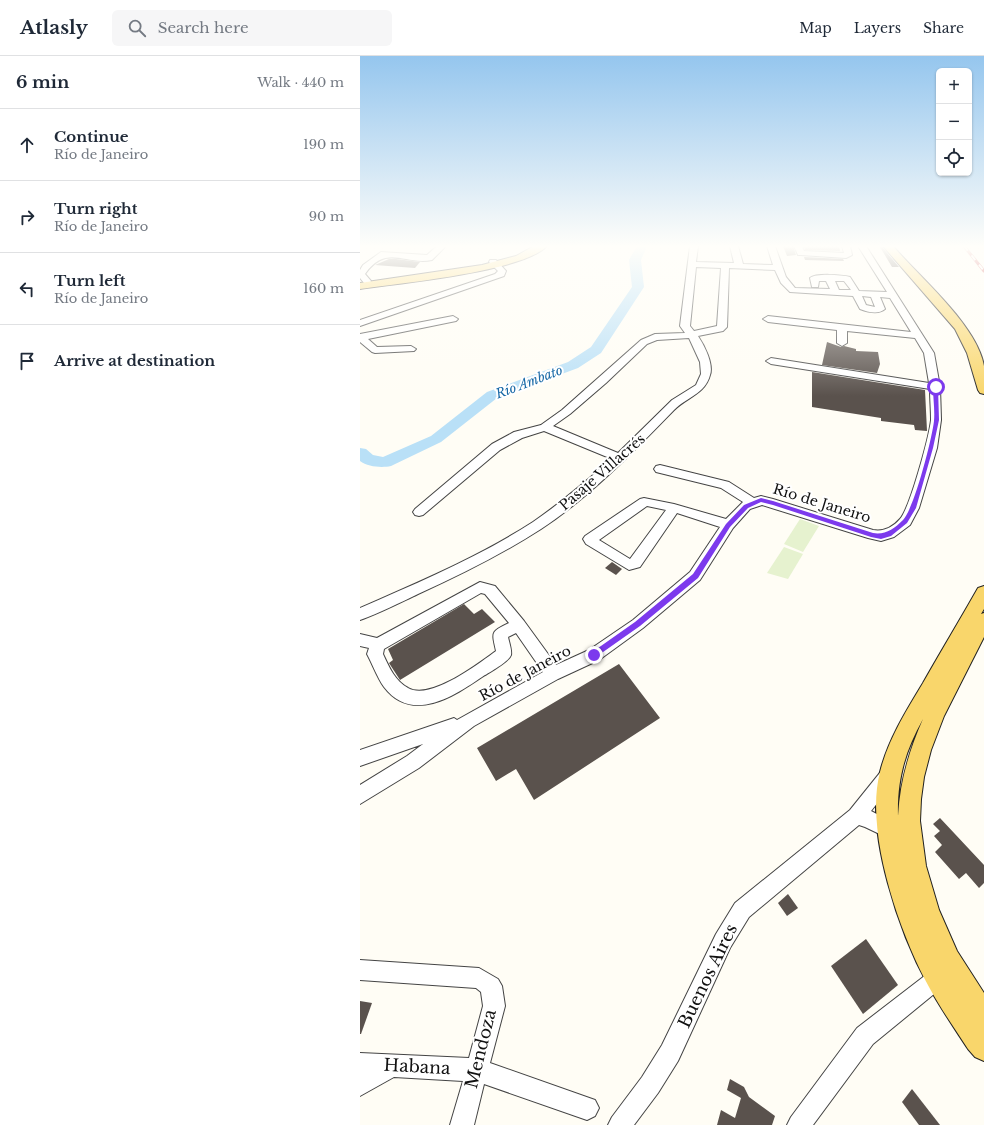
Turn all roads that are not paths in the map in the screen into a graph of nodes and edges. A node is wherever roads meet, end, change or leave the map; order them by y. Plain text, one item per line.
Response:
1 (450, 296) edge
2 (688, 296) edge
3 (724, 296) edge
4 (857, 296) edge
5 (876, 296) edge
6 (893, 296) edge
7 (932, 296) edge
8 (943, 296) edge
9 (453, 319) dead end
10 (768, 320) dead end
11 (360, 323) edge
12 (842, 327) junction
13 (691, 334) junction
14 (919, 336) junction
15 (360, 338) edge
16 (842, 343) dead end
17 (412, 349) dead end
18 (984, 355) edge
19 (771, 361) dead end
20 (936, 387) junction
21 (984, 390) edge
22 (545, 427) junction
23 (620, 458) junction
24 (660, 469) dead end
25 (752, 503) junction
26 (674, 508) junction
27 (419, 512) dead end
28 (728, 525) junction
29 (984, 593) edge
30 (360, 614) edge
31 (984, 620) edge
32 (519, 625) junction
33 (360, 640) edge
34 (378, 645) junction
35 (553, 674) junction
36 (468, 721) junction
37 (360, 758) edge
38 (890, 773) junction
39 (360, 795) edge
40 (856, 816) junction
41 (888, 829) junction
42 (360, 970) edge
43 (938, 978) junction
44 (984, 1015) edge
45 (984, 1048) edge
46 (360, 1064) edge
47 (392, 1066) junction
48 (476, 1070) junction
49 (360, 1085) edge
50 (587, 1108) dead end
51 (462, 1125) edge
52 (620, 1125) edge
53 (799, 1125) edge

1 - 11 street
2 - 13 street, Pasaje Villacrés
3 - 13 street
4 - 5 street
6 - 14 street, Río de Janeiro
7 - 21 main road
8 - 18 main road
9 - 15 street
10 - 12 street
12 - 14 street
12 - 16 street
13 - 22 street
13 - 23 street, Pasaje Villacrés
14 - 20 street, Río de Janeiro
15 - 17 street
19 - 20 street
20 - 25 street, Río de Janeiro
22 - 23 street
22 - 27 street
23 - 30 street, Pasaje Villacrés
24 - 25 street
25 - 28 street, Río de Janeiro
26 - 26 street
26 - 28 street
28 - 35 street, Río de Janeiro
29 - 38 main road
31 - 44 main road
32 - 34 street
32 - 34 street
32 - 35 street
33 - 34 street
35 - 36 street, Río de Janeiro
36 - 37 street
36 - 39 street, Río de Janeiro
38 - 40 street, Buenos Aires
38 - 41 main road
40 - 41 street
40 - 52 street, Buenos Aires
41 - 43 main road
42 - 48 street, Mendoza
43 - 45 main road
43 - 53 street
46 - 47 street, Habana
47 - 48 street, Habana
47 - 49 street
48 - 50 street, Habana
48 - 51 street, Mendoza

